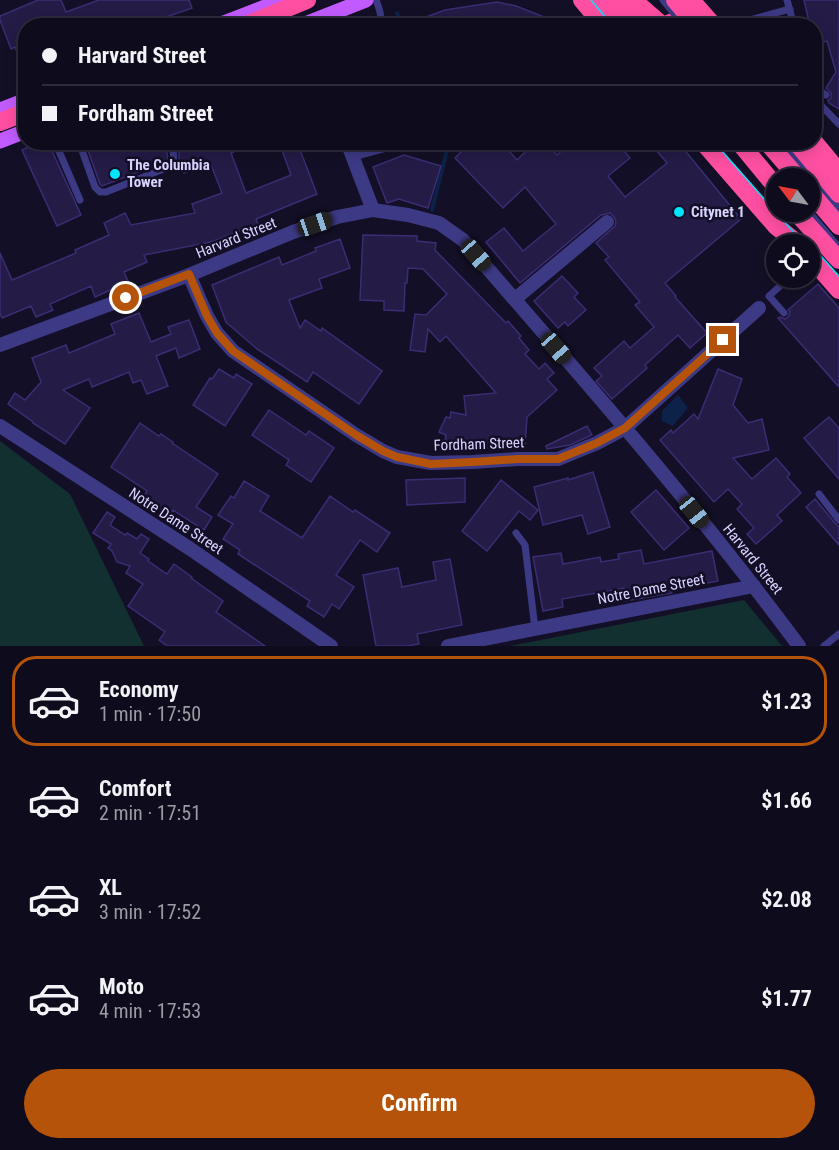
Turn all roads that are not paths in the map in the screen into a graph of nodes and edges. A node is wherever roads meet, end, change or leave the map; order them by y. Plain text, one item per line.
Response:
1 (283, 0) edge
2 (307, 0) edge
3 (366, 0) edge
4 (376, 0) edge
5 (582, 0) edge
6 (596, 0) edge
7 (603, 0) edge
8 (621, 0) edge
9 (631, 0) edge
10 (663, 0) edge
11 (675, 0) edge
12 (692, 0) edge
13 (787, 0) edge
14 (790, 9) junction
15 (237, 18) edge
16 (263, 18) edge
17 (332, 18) edge
18 (381, 18) edge
19 (597, 18) edge
20 (610, 18) edge
21 (617, 18) edge
22 (636, 18) edge
23 (645, 18) edge
24 (654, 18) edge
25 (678, 18) edge
26 (702, 18) edge
27 (707, 18) edge
28 (747, 18) edge
29 (792, 18) edge
30 (822, 92) edge
31 (826, 95) dead end
32 (18, 103) edge
33 (822, 106) edge
34 (0, 110) edge
35 (18, 115) edge
36 (0, 122) edge
37 (839, 124) edge
38 (18, 134) edge
39 (0, 141) edge
40 (58, 150) edge
41 (82, 150) edge
42 (173, 150) edge
43 (350, 150) edge
44 (379, 150) edge
45 (710, 150) edge
46 (725, 150) edge
47 (746, 150) edge
48 (774, 150) edge
49 (790, 150) edge
50 (803, 150) edge
51 (820, 150) edge
52 (353, 157) junction
53 (789, 168) edge
54 (839, 172) edge
55 (766, 175) edge
56 (839, 194) edge
57 (766, 197) edge
58 (80, 200) dead end
59 (839, 209) edge
60 (373, 210) junction
61 (820, 216) edge
62 (607, 222) dead end
63 (816, 222) edge
64 (819, 222) edge
65 (839, 226) edge
66 (786, 234) edge
67 (839, 247) edge
68 (839, 260) edge
69 (820, 269) edge
70 (189, 274) junction
71 (778, 288) edge
72 (839, 290) edge
73 (514, 299) junction
74 (759, 308) dead end
75 (784, 313) dead end
76 (0, 345) edge
77 (0, 426) edge
78 (625, 428) junction
79 (819, 494) dead end
80 (839, 520) edge
81 (516, 533) dead end
82 (754, 586) junction
83 (535, 629) junction
84 (839, 634) edge
85 (331, 646) edge
86 (448, 646) edge
87 (799, 646) edge
88 (824, 646) edge

1 - 15 main road
2 - 16 highway
3 - 17 main road
4 - 18 lane
5 - 19 highway
6 - 20 highway
7 - 21 highway
8 - 22 highway
9 - 23 lane
9 - 24 highway
10 - 25 lane, bridge
11 - 26 highway, bridge
12 - 27 highway
13 - 14 lane
14 - 28 lane
14 - 29 lane
30 - 31 lane
32 - 34 main road
33 - 37 lane
35 - 36 highway
38 - 39 main road
40 - 58 lane
41 - 42 lane
43 - 52 street
44 - 52 lane
45 - 66 highway
46 - 57 highway
47 - 55 highway
48 - 53 highway
49 - 59 lane
50 - 56 highway
51 - 54 highway
52 - 60 street
60 - 70 street, Harvard Street
60 - 73 street, Harvard Street
61 - 65 highway
62 - 73 street
63 - 68 highway
64 - 67 lane
69 - 72 highway
70 - 76 street, Harvard Street
70 - 78 street, Fordham Street
71 - 75 lane
73 - 78 street, Harvard Street
74 - 78 street, Fordham Street
77 - 85 street, Notre Dame Street
78 - 82 street, Harvard Street
79 - 80 lane
81 - 83 lane
82 - 83 street, Notre Dame Street
82 - 87 street, Harvard Street
83 - 86 street, Notre Dame Street
84 - 88 lane

